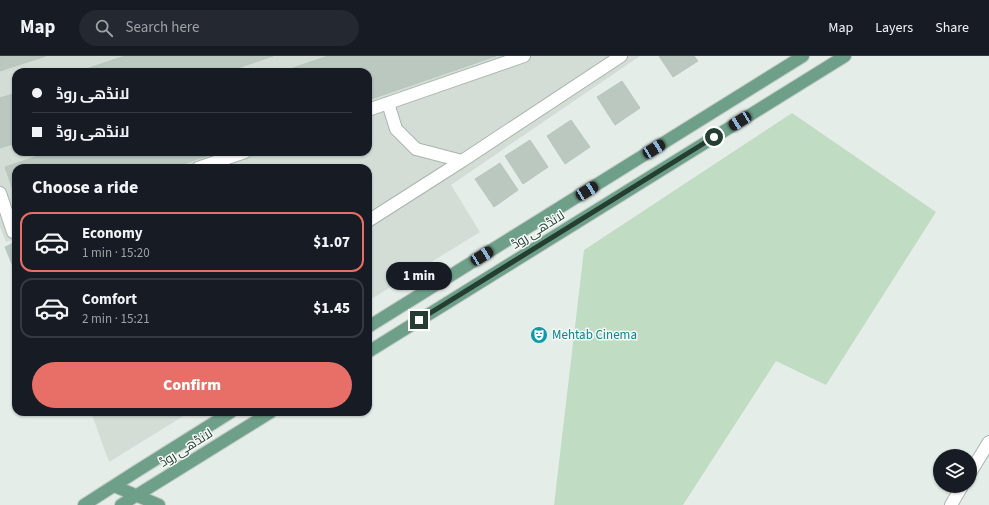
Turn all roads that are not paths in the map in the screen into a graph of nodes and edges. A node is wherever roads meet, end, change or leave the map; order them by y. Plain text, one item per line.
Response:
1 (524, 56) edge
2 (621, 56) edge
3 (803, 56) edge
4 (845, 56) edge
5 (388, 103) junction
6 (372, 109) edge
7 (233, 156) edge
8 (462, 161) junction
9 (210, 164) edge
10 (0, 193) edge
11 (560, 208) junction
12 (372, 217) edge
13 (533, 224) junction
14 (571, 226) junction
15 (12, 229) edge
16 (545, 242) junction
17 (372, 325) edge
18 (372, 350) edge
19 (225, 416) edge
20 (265, 416) edge
21 (989, 442) edge
22 (977, 462) edge
23 (137, 471) junction
24 (114, 486) junction
25 (149, 488) junction
26 (958, 493) edge
27 (137, 495) junction
28 (84, 505) edge
29 (121, 505) edge
30 (159, 505) edge
31 (951, 505) edge

1 - 5 street
2 - 8 street
3 - 11 main road, لانڈھی روڈ
4 - 14 main road, لانڈھی روڈ
5 - 6 street
5 - 8 street
7 - 9 street
8 - 12 street
10 - 15 street
11 - 13 main road, لانڈھی روڈ
11 - 14 main road
13 - 16 main road
13 - 17 main road, لانڈھی روڈ
14 - 16 main road, لانڈھی روڈ
16 - 18 main road, لانڈھی روڈ
19 - 23 main road, لانڈھی روڈ
20 - 25 main road, لانڈھی روڈ
21 - 22 street
23 - 24 main road, لانڈھی روڈ
23 - 25 main road
24 - 27 main road
24 - 28 main road, لانڈھی روڈ
25 - 27 main road, لانڈھی روڈ
26 - 31 street
27 - 29 main road, لانڈھی روڈ
27 - 30 main road

